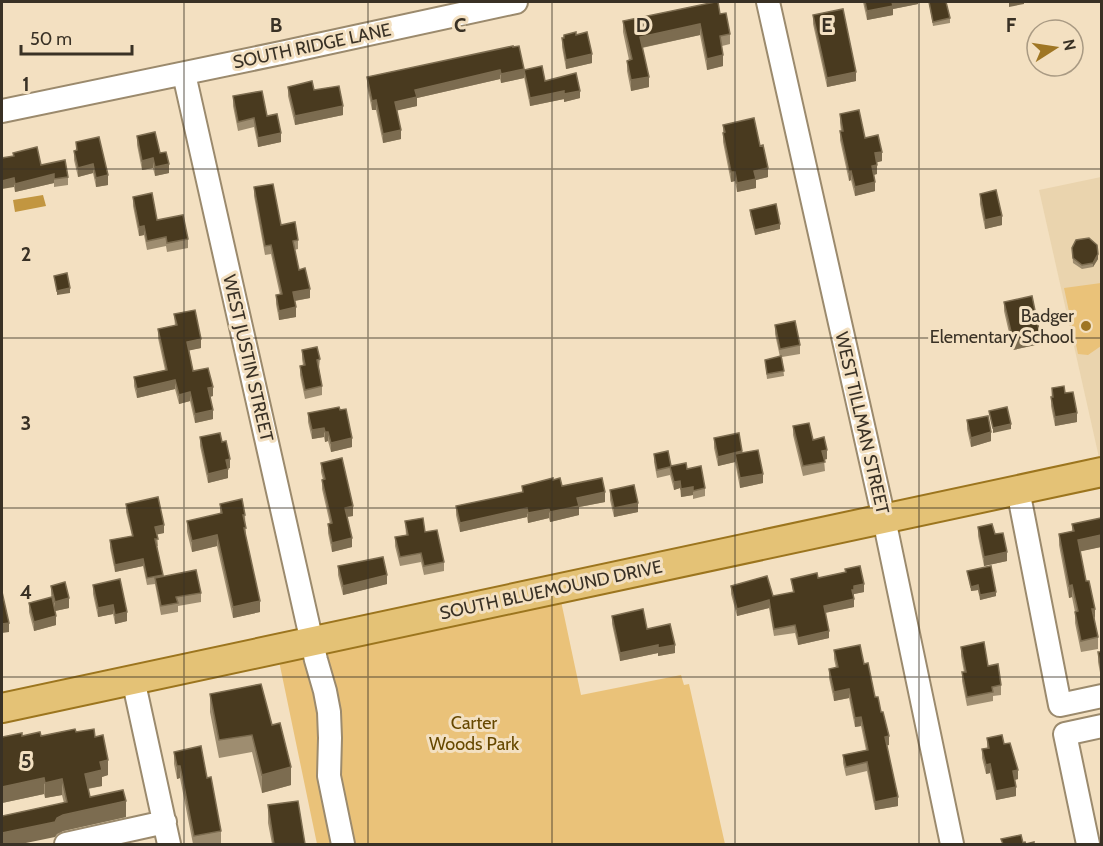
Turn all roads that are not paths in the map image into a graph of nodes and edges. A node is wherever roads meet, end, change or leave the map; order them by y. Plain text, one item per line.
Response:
1 (516, 2) edge
2 (768, 2) edge
3 (184, 74) junction
4 (2, 111) edge
5 (1101, 472) edge
6 (1018, 490) junction
7 (884, 519) junction
8 (312, 642) junction
9 (133, 679) junction
10 (1101, 696) edge
11 (2, 708) edge
12 (1101, 726) edge
13 (165, 822) junction
14 (66, 844) edge
15 (169, 844) edge
16 (343, 844) edge
17 (952, 844) edge
18 (1088, 844) edge

1 - 3 street, SOUTH RIDGE LANE
2 - 7 street, WEST TILLMAN STREET
3 - 4 street, SOUTH RIDGE LANE
3 - 8 street, WEST JUSTIN STREET
5 - 6 main road, SOUTH BLUEMOUND DRIVE
6 - 7 main road, SOUTH BLUEMOUND DRIVE
6 - 10 street
7 - 8 main road, SOUTH BLUEMOUND DRIVE
7 - 17 street, WEST TILLMAN STREET
8 - 9 main road, SOUTH BLUEMOUND DRIVE
8 - 16 street, WEST JUSTIN STREET
9 - 11 main road, SOUTH BLUEMOUND DRIVE
9 - 13 street
12 - 18 street
13 - 14 street
13 - 15 street

